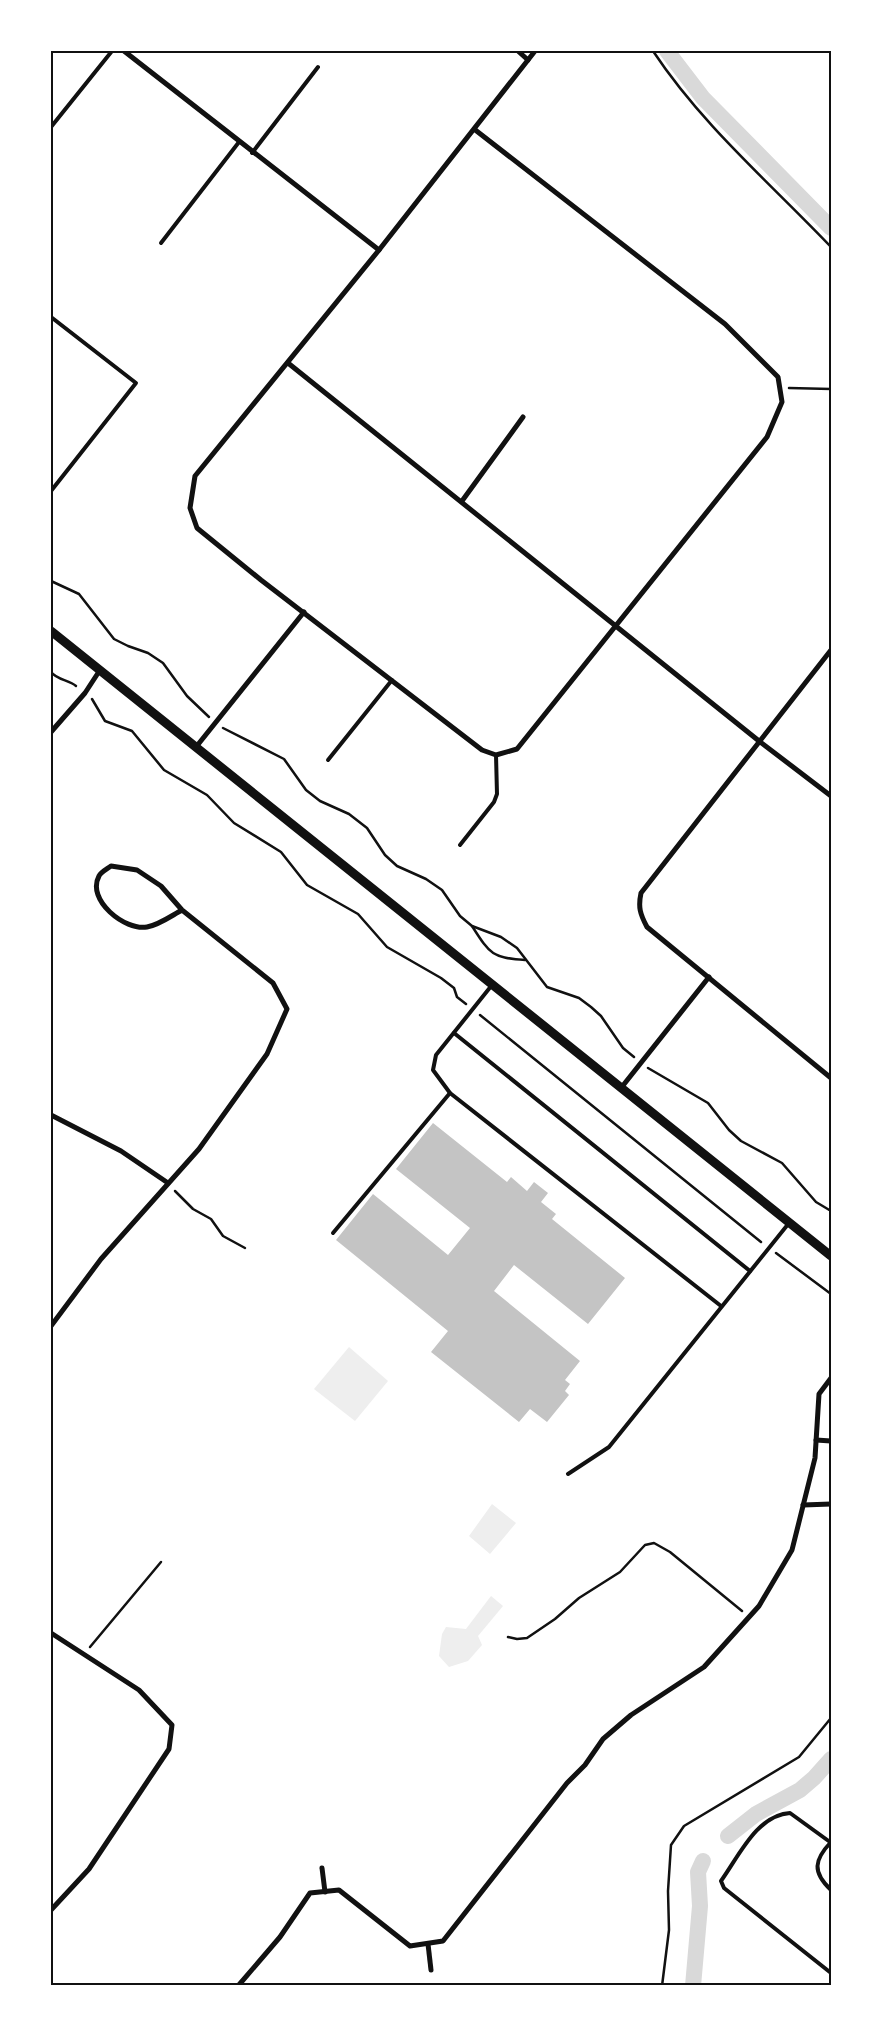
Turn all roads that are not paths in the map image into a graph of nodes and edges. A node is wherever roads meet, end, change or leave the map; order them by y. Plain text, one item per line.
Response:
1 (112, 51) edge
2 (124, 51) edge
3 (518, 51) edge
4 (535, 51) edge
5 (528, 60) junction
6 (318, 67) dead end
7 (51, 127) edge
8 (474, 130) junction
9 (239, 142) junction
10 (252, 153) junction
11 (161, 243) dead end
12 (379, 250) junction
13 (51, 317) edge
14 (288, 364) junction
15 (523, 417) dead end
16 (51, 491) edge
17 (462, 501) junction
18 (304, 612) junction
19 (617, 625) junction
20 (51, 631) edge
21 (831, 650) edge
22 (100, 670) junction
23 (392, 680) junction
24 (51, 732) edge
25 (759, 741) junction
26 (196, 747) junction
27 (496, 755) junction
28 (328, 760) dead end
29 (831, 796) edge
30 (460, 846) dead end
31 (182, 910) junction
32 (708, 977) junction
33 (492, 985) junction
34 (454, 1033) junction
35 (831, 1078) edge
36 (621, 1088) junction
37 (450, 1093) junction
38 (51, 1115) edge
39 (168, 1183) junction
40 (789, 1223) junction
41 (332, 1233) dead end
42 (831, 1256) edge
43 (750, 1271) junction
44 (722, 1306) junction
45 (51, 1326) edge
46 (831, 1378) edge
47 (816, 1440) junction
48 (831, 1441) edge
49 (568, 1474) dead end
50 (831, 1504) edge
51 (803, 1505) junction
52 (51, 1633) edge
53 (831, 1842) edge
54 (322, 1868) dead end
55 (831, 1890) edge
56 (325, 1892) junction
57 (51, 1910) edge
58 (428, 1944) junction
59 (431, 1970) dead end
60 (831, 1973) edge
61 (238, 1986) edge

1 - 7 lane
2 - 9 street
3 - 5 street
4 - 5 street
5 - 8 street
6 - 10 lane
8 - 12 street
8 - 19 street
9 - 10 street
9 - 11 lane
10 - 12 street
12 - 14 street
13 - 16 lane
14 - 17 street
14 - 18 street
15 - 17 street
17 - 19 street
18 - 23 street
18 - 26 street
19 - 25 street
19 - 27 street
20 - 22 street
21 - 25 street
22 - 24 street
22 - 26 street
23 - 27 street
23 - 28 lane
25 - 29 street
25 - 32 street
26 - 33 street
27 - 30 lane
31 - 31 street
31 - 39 street
32 - 35 street
32 - 36 street
33 - 34 lane
33 - 36 street
34 - 37 lane
34 - 43 lane
36 - 40 street
37 - 41 lane
37 - 44 lane
38 - 39 street
39 - 45 street
40 - 42 street
40 - 43 lane
43 - 44 lane
44 - 49 lane
46 - 47 street
47 - 48 street
47 - 51 street
50 - 51 street
51 - 58 street
52 - 57 street
53 - 55 lane
53 - 60 lane
54 - 56 street
56 - 58 street
56 - 61 street
58 - 59 street

